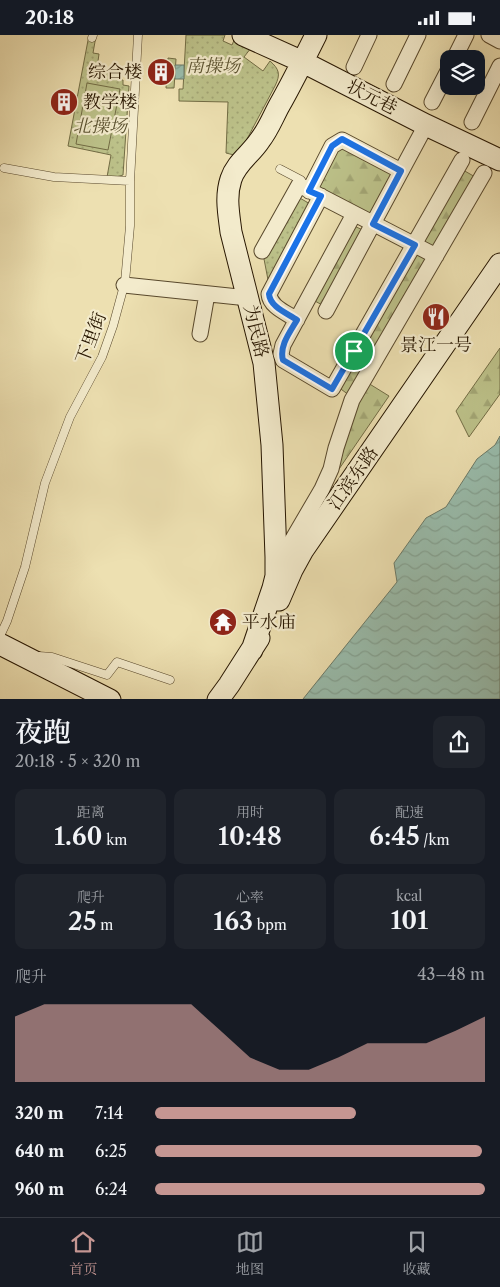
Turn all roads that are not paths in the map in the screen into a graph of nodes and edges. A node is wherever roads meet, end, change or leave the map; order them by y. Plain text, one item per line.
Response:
1 (138, 35) edge
2 (316, 35) edge
3 (369, 35) edge
4 (418, 35) edge
5 (466, 35) edge
6 (489, 35) edge
7 (246, 39) edge
8 (500, 41) edge
9 (458, 50) edge
10 (302, 63) junction
11 (500, 66) edge
12 (354, 67) dead end
13 (394, 84) dead end
14 (440, 86) edge
15 (432, 102) dead end
16 (472, 122) dead end
17 (426, 125) junction
18 (462, 160) dead end
19 (492, 167) edge
20 (4, 168) dead end
21 (280, 169) dead end
22 (401, 171) junction
23 (130, 181) junction
24 (310, 191) junction
25 (354, 214) junction
26 (373, 224) junction
27 (415, 245) junction
28 (262, 251) dead end
29 (436, 256) junction
30 (500, 264) edge
31 (124, 285) junction
32 (207, 294) junction
33 (248, 298) junction
34 (326, 311) dead end
35 (297, 320) junction
36 (200, 334) dead end
37 (354, 351) junction
38 (373, 362) junction
39 (276, 567) junction
40 (0, 636) edge
41 (0, 644) edge
42 (252, 650) junction
43 (20, 654) junction
44 (170, 680) dead end
45 (110, 699) edge
46 (218, 699) edge

1 - 23 lane, 下里街
2 - 10 street, 为民路
3 - 12 street
4 - 13 street
5 - 9 street
6 - 8 street
7 - 10 street, 状元巷
10 - 17 street, 状元巷
10 - 33 street, 为民路
11 - 16 street
14 - 15 street
17 - 19 street, 状元巷
17 - 22 street
18 - 27 street
19 - 29 street
20 - 23 lane
21 - 24 lane
22 - 24 street
22 - 26 street
23 - 31 lane, 下里街
24 - 25 street
24 - 28 street
24 - 35 street
25 - 26 street
25 - 35 street
26 - 27 street
26 - 34 street
27 - 29 street
27 - 37 street
29 - 38 street
30 - 42 street, 江滨东路
31 - 32 street
31 - 40 lane, 下里街
32 - 33 street
32 - 36 street
33 - 39 street, 为民路
35 - 37 street
37 - 38 street
38 - 39 street
39 - 42 street, 为民路
41 - 43 street
42 - 46 street, 江滨东路
43 - 44 lane
43 - 45 street

